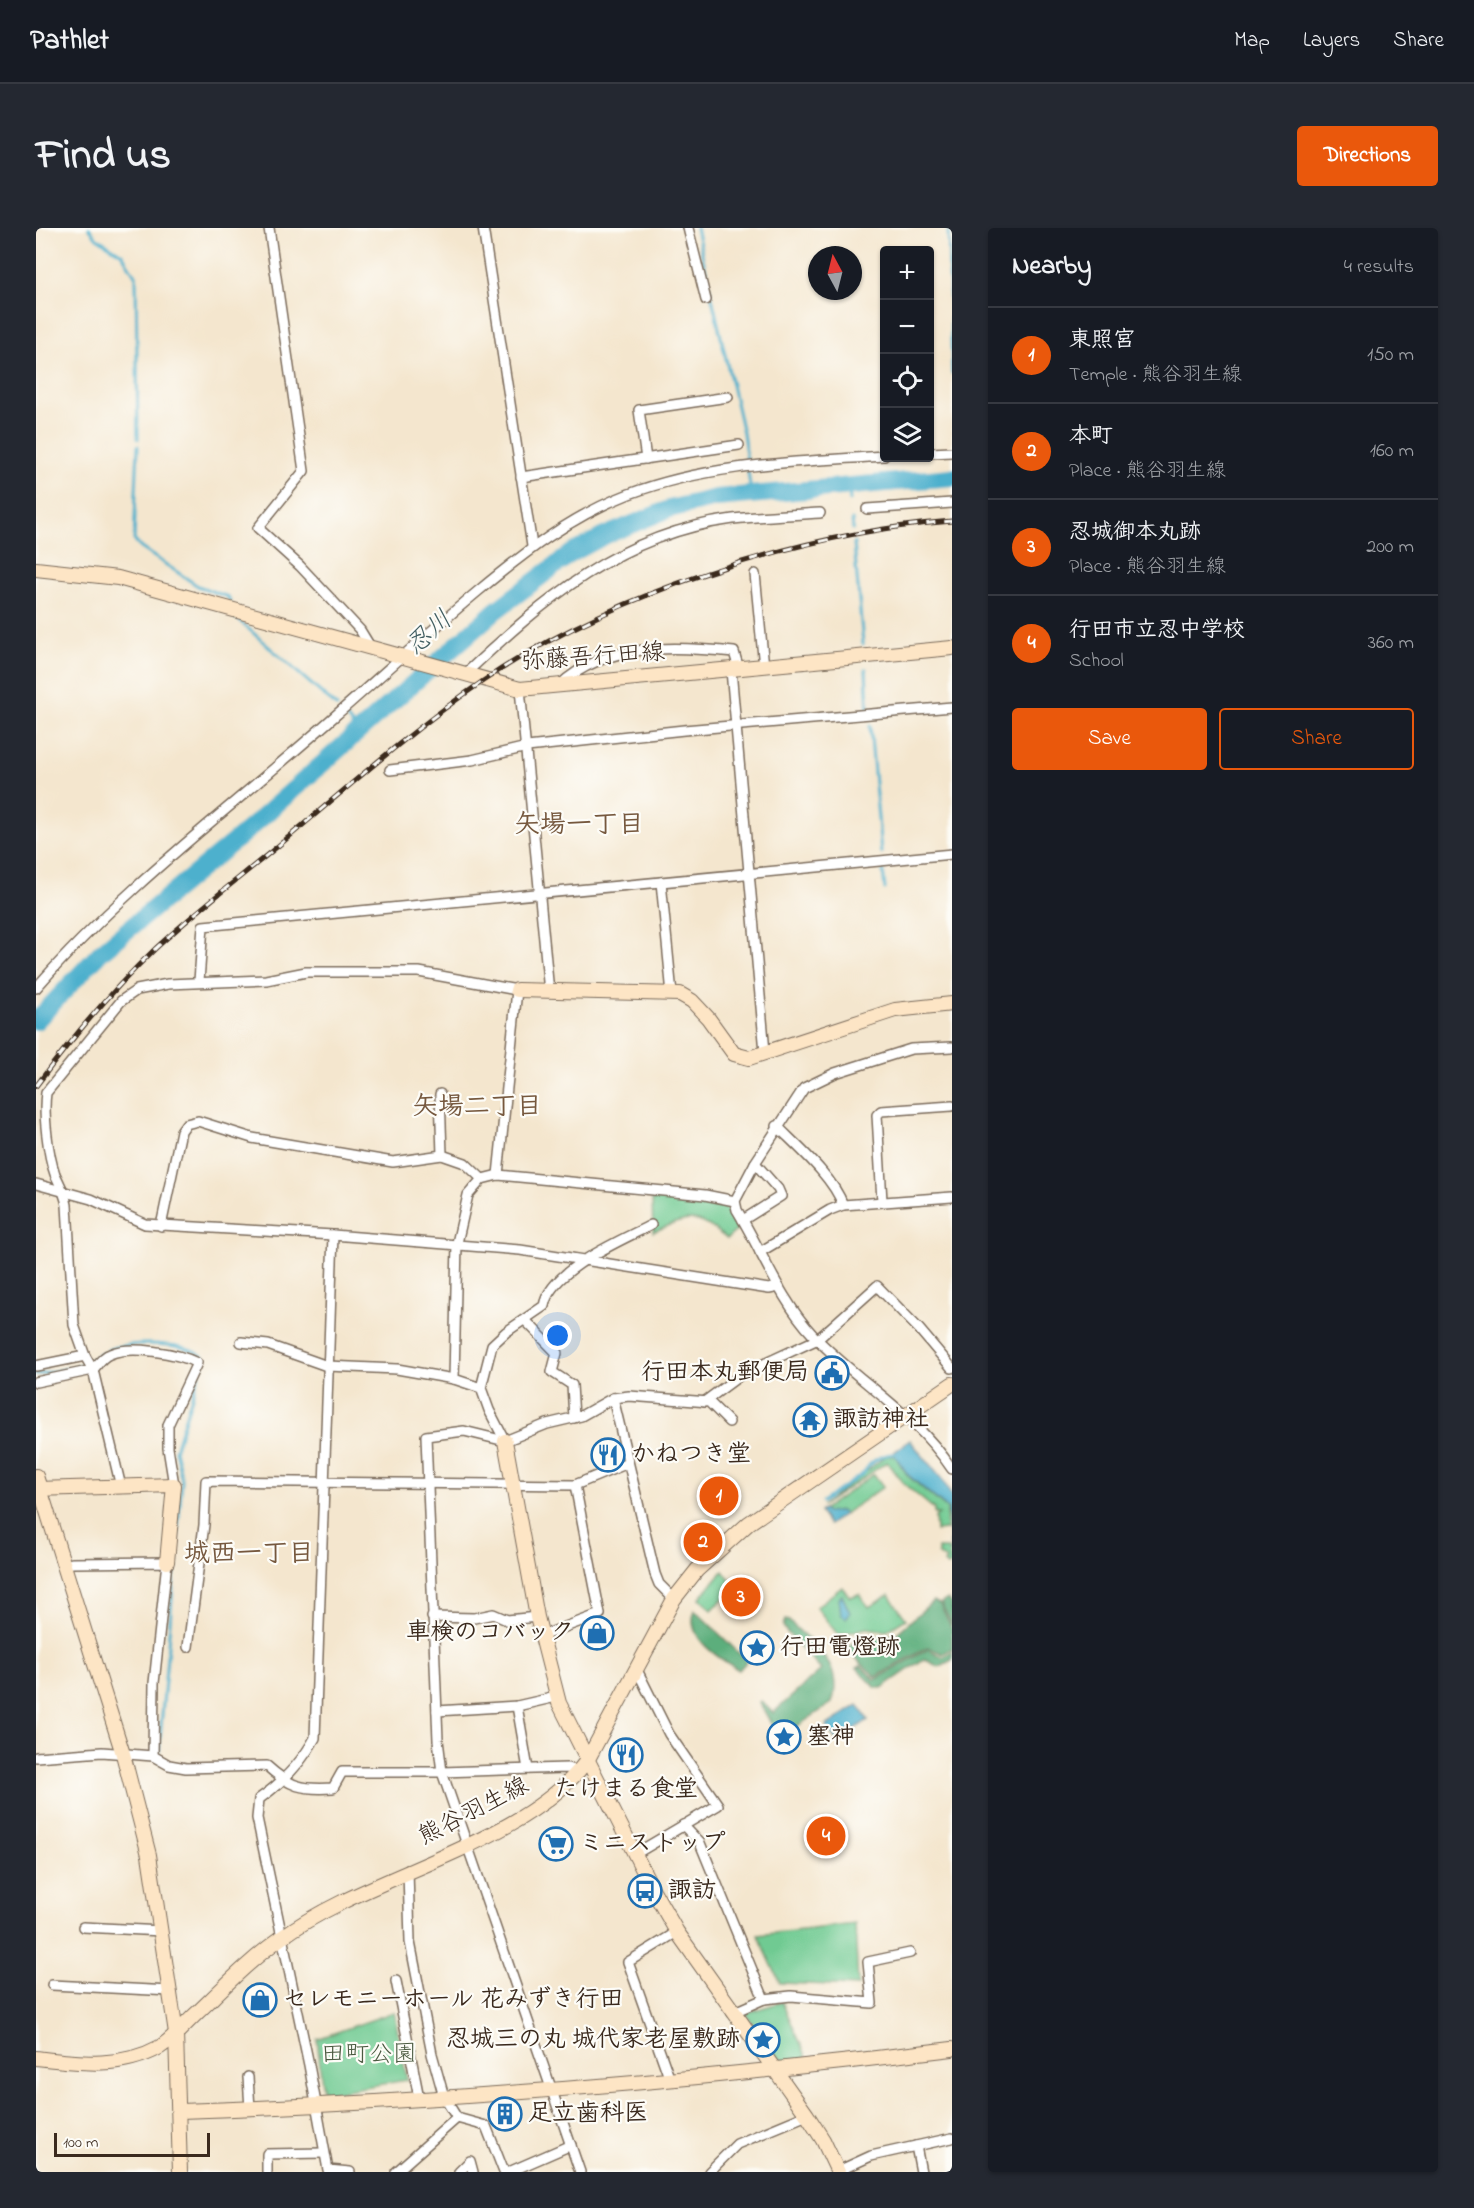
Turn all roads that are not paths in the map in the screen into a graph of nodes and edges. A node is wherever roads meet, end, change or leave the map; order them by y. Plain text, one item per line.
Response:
1 (269, 228) edge
2 (483, 228) edge
3 (688, 228) edge
4 (706, 300) dead end
5 (728, 397) dead end
6 (739, 445) dead end
7 (952, 452) edge
8 (934, 453) edge
9 (880, 456) edge
10 (646, 459) junction
11 (521, 477) junction
12 (952, 503) edge
13 (867, 509) dead end
14 (820, 513) dead end
15 (532, 546) junction
16 (36, 569) edge
17 (755, 574) dead end
18 (952, 648) edge
19 (371, 649) junction
20 (402, 658) junction
21 (764, 667) junction
22 (735, 670) junction
23 (461, 674) junction
24 (560, 685) junction
25 (520, 688) junction
26 (952, 707) edge
27 (736, 727) junction
28 (527, 747) junction
29 (390, 770) dead end
30 (952, 854) edge
31 (748, 874) junction
32 (661, 882) junction
33 (539, 894) junction
34 (199, 981) junction
35 (36, 988) edge
36 (517, 990) junction
37 (549, 992) junction
38 (672, 994) junction
39 (952, 1004) edge
40 (952, 1047) edge
41 (765, 1052) junction
42 (440, 1094) dead end
43 (952, 1106) edge
44 (777, 1126) junction
45 (442, 1155) junction
46 (755, 1162) junction
47 (498, 1175) junction
48 (482, 1179) junction
49 (36, 1184) edge
50 (64, 1190) junction
51 (952, 1197) edge
52 (735, 1201) junction
53 (882, 1201) junction
54 (843, 1205) junction
55 (743, 1220) junction
56 (651, 1225) dead end
57 (161, 1226) junction
58 (333, 1235) junction
59 (457, 1244) junction
60 (760, 1252) junction
61 (585, 1260) junction
62 (779, 1287) junction
63 (525, 1320) junction
64 (818, 1339) junction
65 (241, 1342) dead end
66 (85, 1356) junction
67 (36, 1366) edge
68 (327, 1366) junction
69 (952, 1368) edge
70 (93, 1370) junction
71 (454, 1379) junction
72 (36, 1382) edge
73 (952, 1384) edge
74 (481, 1388) junction
75 (613, 1398) junction
76 (704, 1402) junction
77 (906, 1416) junction
78 (574, 1418) junction
79 (729, 1422) dead end
80 (505, 1441) junction
81 (628, 1463) junction
82 (952, 1469) edge
83 (325, 1484) junction
84 (428, 1484) junction
85 (513, 1484) junction
86 (37, 1485) edge
87 (174, 1485) junction
88 (575, 1485) junction
89 (121, 1486) junction
90 (167, 1562) junction
91 (64, 1566) junction
92 (674, 1599) junction
93 (432, 1617) junction
94 (537, 1617) junction
95 (541, 1636) junction
96 (188, 1647) dead end
97 (636, 1670) junction
98 (556, 1697) junction
99 (516, 1706) junction
100 (437, 1711) junction
101 (123, 1754) junction
102 (153, 1756) junction
103 (36, 1758) edge
104 (588, 1759) junction
105 (528, 1769) junction
106 (580, 1771) junction
107 (442, 1772) junction
108 (284, 1781) junction
109 (683, 1825) junction
110 (468, 1844) junction
111 (635, 1854) junction
112 (408, 1870) junction
113 (83, 1927) dead end
114 (162, 1931) junction
115 (677, 1932) junction
116 (282, 1937) junction
117 (910, 1953) dead end
118 (396, 1981) dead end
119 (52, 1985) dead end
120 (171, 1991) junction
121 (764, 1999) junction
122 (732, 2013) junction
123 (176, 2033) junction
124 (952, 2049) edge
125 (36, 2058) edge
126 (774, 2071) junction
127 (248, 2077) dead end
128 (670, 2080) junction
129 (553, 2091) junction
130 (444, 2097) junction
131 (419, 2098) junction
132 (315, 2106) junction
133 (250, 2109) junction
134 (180, 2111) junction
135 (807, 2115) junction
136 (457, 2118) junction
137 (952, 2138) edge
138 (571, 2145) junction
139 (916, 2146) junction
140 (324, 2153) junction
141 (327, 2171) edge
142 (180, 2172) edge
143 (267, 2172) edge
144 (350, 2172) edge
145 (396, 2172) edge
146 (459, 2172) edge
147 (473, 2172) edge
148 (504, 2172) edge
149 (509, 2172) edge
150 (580, 2172) edge
151 (710, 2172) edge
152 (837, 2172) edge
153 (921, 2172) edge

1 - 19 street
2 - 11 street
3 - 4 street
5 - 10 street
6 - 10 street
7 - 8 street
9 - 15 street
10 - 11 street
11 - 15 street
12 - 13 street
14 - 23 street
15 - 20 street
16 - 19 street, 弥藤吾行田線
17 - 21 street
18 - 21 street, 弥藤吾行田線
19 - 20 street, 弥藤吾行田線
20 - 23 street, 弥藤吾行田線
20 - 35 street
21 - 22 street, 弥藤吾行田線
22 - 24 street, 弥藤吾行田線
22 - 24 street
22 - 27 street
23 - 25 street, 弥藤吾行田線
24 - 25 street, 弥藤吾行田線
25 - 28 street
26 - 27 street
27 - 28 street
27 - 31 street
28 - 29 street
28 - 33 street
30 - 31 street
31 - 32 street
31 - 41 street
32 - 33 street
32 - 38 street
33 - 34 street
33 - 37 street
34 - 36 street
34 - 50 street
36 - 37 street
36 - 47 street
37 - 38 street
38 - 41 street
39 - 41 street
40 - 44 street
42 - 45 street
43 - 53 street
44 - 46 street
44 - 54 street
45 - 48 street
45 - 57 street
46 - 52 street
46 - 55 street
47 - 48 street
47 - 52 street
48 - 59 street
49 - 50 street
50 - 57 street
50 - 66 street
51 - 53 street
52 - 55 street
53 - 54 street
54 - 60 street
55 - 60 street
56 - 61 street
57 - 58 street
58 - 59 street
58 - 68 street
59 - 61 street
59 - 71 street
60 - 62 street
61 - 62 street
61 - 63 street
62 - 64 street
63 - 74 street
63 - 78 street
64 - 69 street
64 - 76 street
64 - 77 street
65 - 68 street
66 - 67 street
66 - 70 street
68 - 71 street
68 - 83 street
70 - 72 street
70 - 87 street
70 - 89 street
71 - 74 street
73 - 77 street, 熊谷羽生線
74 - 80 street
75 - 76 street
75 - 78 street
75 - 81 street
76 - 79 street
77 - 82 street
77 - 92 street, 熊谷羽生線
78 - 80 street
80 - 84 street
80 - 85 street
81 - 88 street
81 - 92 street
83 - 84 street
83 - 96 street
83 - 108 street
84 - 85 street
84 - 93 street
85 - 88 street
85 - 94 street
86 - 89 street
86 - 91 street
87 - 89 street
87 - 90 street
88 - 95 street
90 - 91 street
90 - 102 street
91 - 101 street
92 - 97 street, 熊谷羽生線
93 - 94 street
93 - 100 street
94 - 95 street
95 - 98 street
97 - 104 street, 熊谷羽生線
97 - 109 street
98 - 99 street
98 - 104 street
99 - 100 street
99 - 105 street
100 - 107 street
101 - 102 street
101 - 103 street
101 - 114 street
102 - 108 street
104 - 106 street, 熊谷羽生線
104 - 111 street
105 - 106 street
105 - 107 street
106 - 110 street, 熊谷羽生線
107 - 108 street
107 - 110 street
108 - 116 street
109 - 111 street
109 - 121 street
110 - 112 street, 熊谷羽生線
110 - 129 street
111 - 115 street
112 - 116 street, 熊谷羽生線
112 - 130 street
113 - 114 street
114 - 120 street
115 - 122 street
115 - 128 street
116 - 123 street, 熊谷羽生線
116 - 132 street
117 - 121 street
118 - 131 street
119 - 120 street
120 - 123 street
121 - 122 street
122 - 126 street
123 - 125 street, 熊谷羽生線
123 - 134 street
124 - 126 street
126 - 128 street
126 - 135 street
127 - 133 street
128 - 129 street
129 - 130 street
129 - 138 street
130 - 131 street
130 - 136 street
131 - 132 street
132 - 133 street
132 - 140 street
133 - 134 street
134 - 142 street
135 - 151 street
135 - 152 street
136 - 145 street
136 - 148 street
137 - 139 street
138 - 149 street
138 - 150 street
139 - 152 street
139 - 153 street
140 - 141 street
140 - 143 street
141 - 144 street
146 - 147 street

